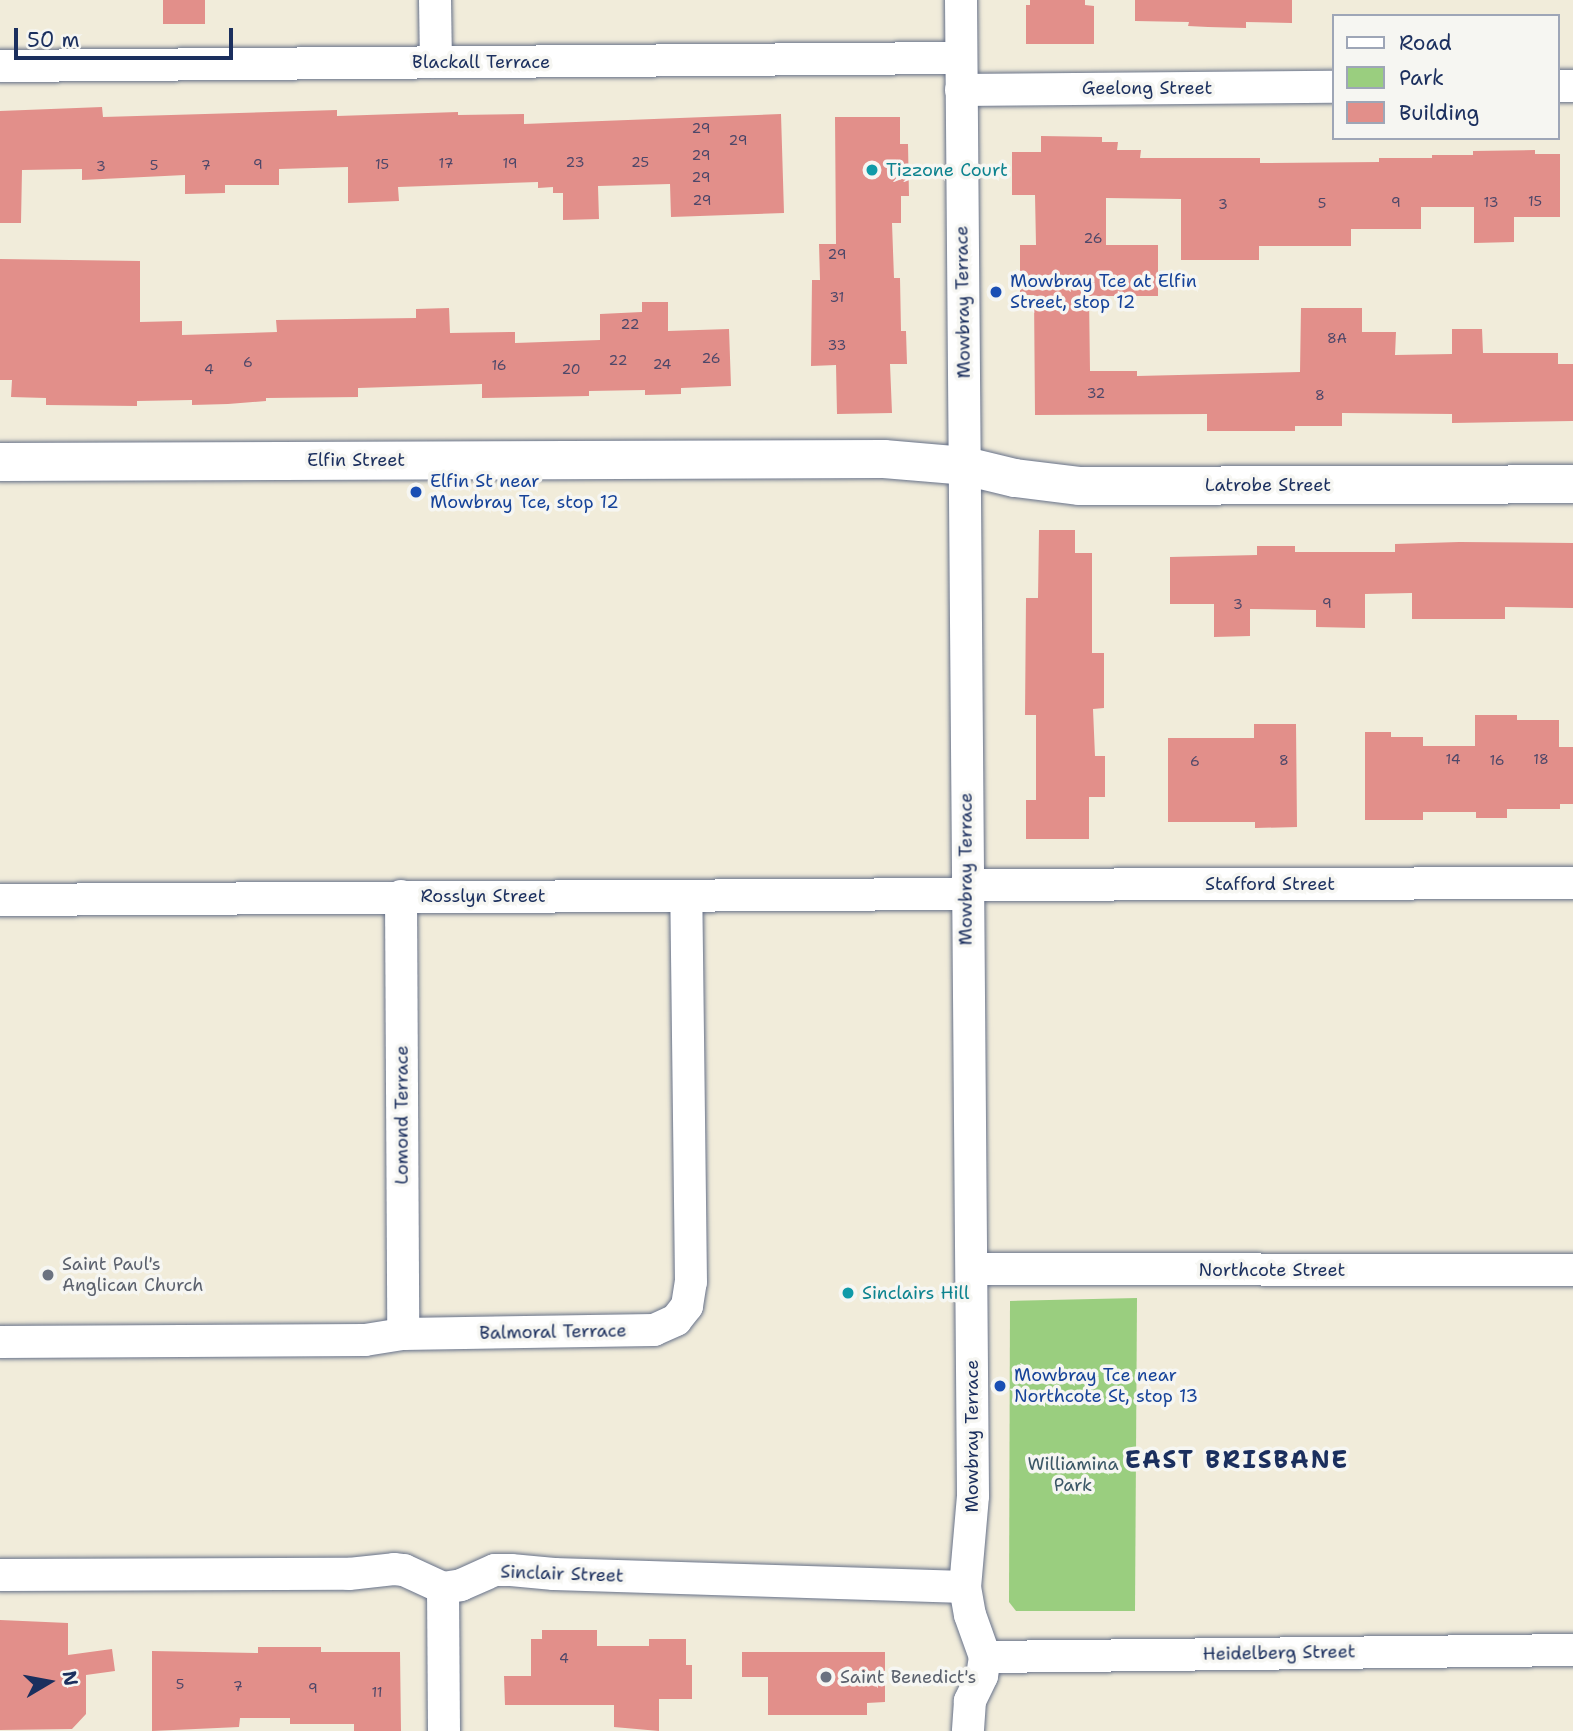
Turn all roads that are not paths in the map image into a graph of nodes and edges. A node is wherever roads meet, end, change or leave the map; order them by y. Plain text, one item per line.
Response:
1 (435, 0) edge
2 (961, 0) edge
3 (961, 58) junction
4 (436, 62) junction
5 (0, 66) edge
6 (1332, 87) edge
7 (961, 90) junction
8 (0, 462) edge
9 (965, 466) junction
10 (1573, 484) edge
11 (1573, 883) edge
12 (966, 890) junction
13 (401, 896) junction
14 (686, 896) junction
15 (0, 900) edge
16 (972, 1269) junction
17 (1573, 1269) edge
18 (403, 1334) junction
19 (0, 1342) edge
20 (0, 1575) edge
21 (965, 1587) junction
22 (443, 1588) junction
23 (1573, 1650) edge
24 (985, 1657) junction
25 (444, 1731) edge
26 (968, 1731) edge

1 - 4 street
2 - 3 street, Mowbray Terrace
3 - 4 street, Blackall Terrace
3 - 7 street, Mowbray Terrace
4 - 5 street, Blackall Terrace
6 - 7 street, Geelong Street
7 - 9 street, Mowbray Terrace
8 - 9 main road, Elfin Street
9 - 10 main road, Latrobe Street
9 - 12 street, Mowbray Terrace
11 - 12 street, Stafford Street
12 - 14 street, Rosslyn Street
12 - 16 street, Mowbray Terrace
13 - 14 street, Rosslyn Street
13 - 15 street, Rosslyn Street
13 - 18 street, Lomond Terrace
14 - 18 street, Balmoral Terrace
16 - 17 street, Northcote Street
16 - 21 street, Mowbray Terrace
18 - 19 street, Balmoral Terrace
20 - 22 street
21 - 22 street, Sinclair Street
21 - 24 street, Mowbray Terrace
22 - 25 street
23 - 24 street, Heidelberg Street
24 - 26 street

